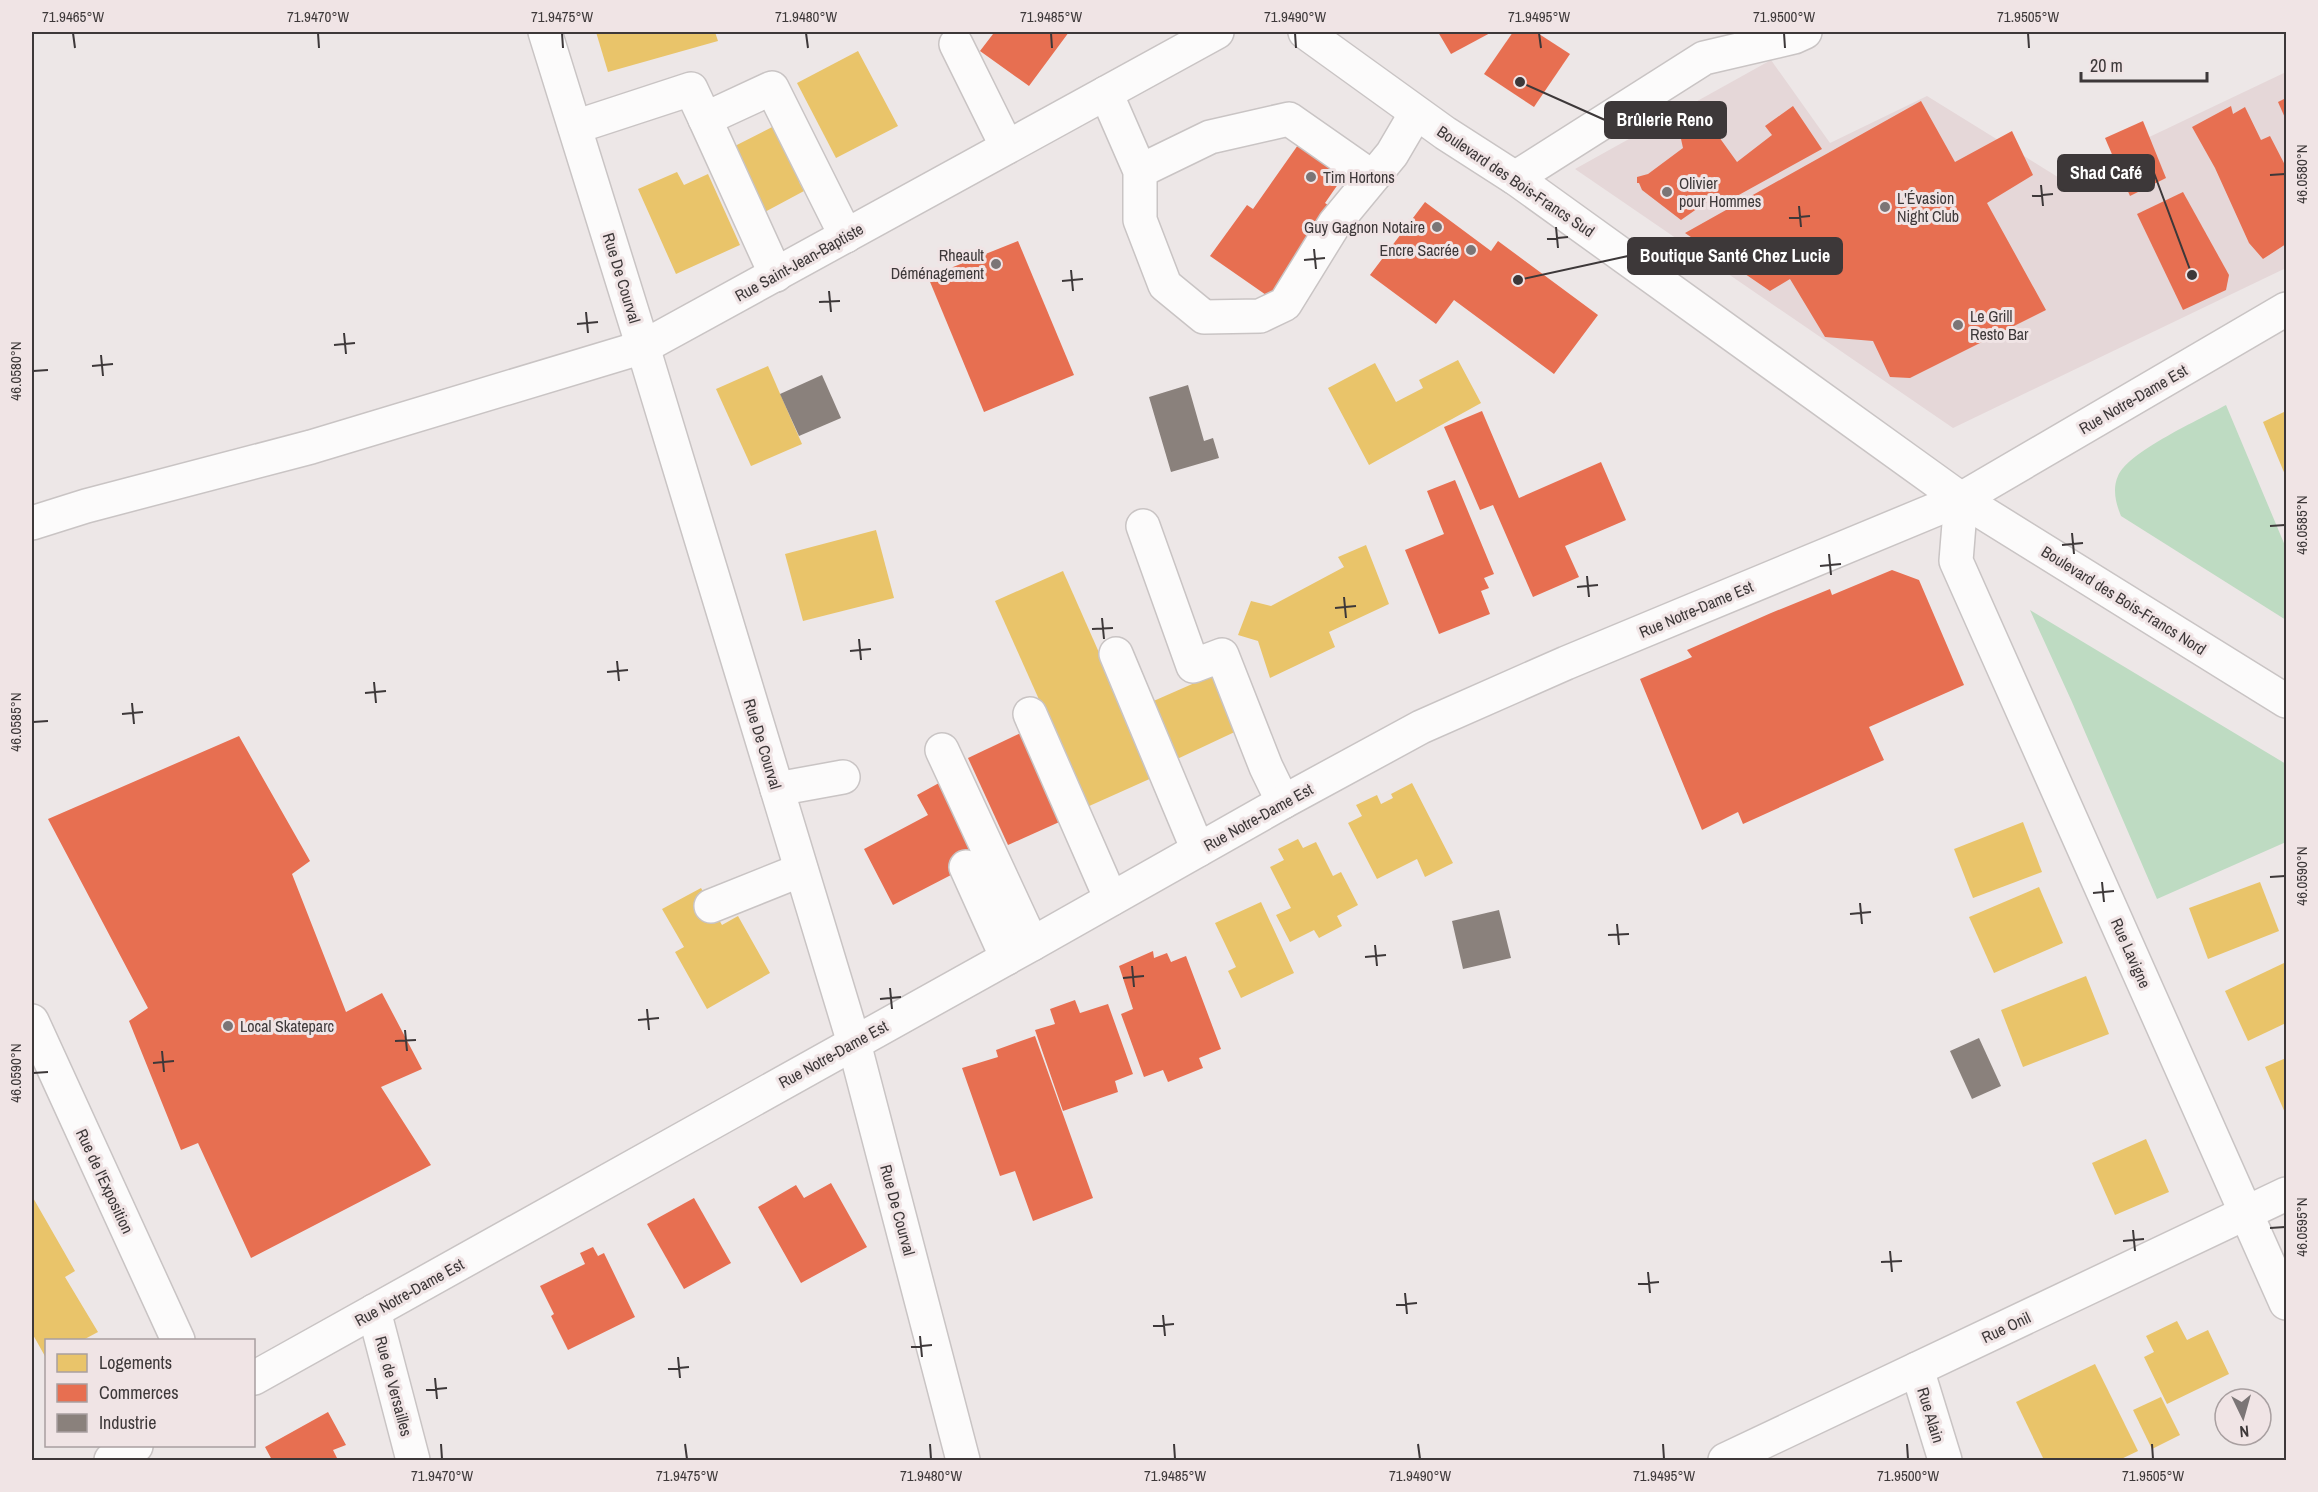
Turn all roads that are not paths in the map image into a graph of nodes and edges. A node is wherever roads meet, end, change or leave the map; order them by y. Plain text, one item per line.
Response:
1 (545, 32) edge
2 (1217, 32) edge
3 (1305, 32) edge
4 (1799, 34) edge
5 (956, 44) dead end
6 (1106, 93) junction
7 (1416, 112) junction
8 (705, 119) junction
9 (575, 127) junction
10 (1007, 147) junction
11 (1140, 171) junction
12 (1372, 177) junction
13 (1515, 178) junction
14 (846, 236) junction
15 (776, 275) junction
16 (2286, 309) edge
17 (643, 347) junction
18 (1961, 499) junction
19 (32, 523) edge
20 (1143, 526) dead end
21 (1116, 654) dead end
22 (2286, 701) edge
23 (1030, 714) dead end
24 (942, 750) dead end
25 (843, 777) dead end
26 (777, 789) junction
27 (1283, 802) junction
28 (1198, 850) junction
29 (966, 867) dead end
30 (801, 870) junction
31 (1111, 899) junction
32 (711, 906) dead end
33 (1020, 951) junction
34 (35, 1039) edge
35 (854, 1043) junction
36 (2286, 1194) edge
37 (2247, 1214) junction
38 (2286, 1303) edge
39 (374, 1311) junction
40 (177, 1339) edge
41 (1917, 1369) junction
42 (255, 1377) edge
43 (134, 1447) edge
44 (111, 1461) edge
45 (413, 1461) edge
46 (963, 1461) edge
47 (1725, 1461) edge
48 (1945, 1461) edge

1 - 9 street, Rue De Courval
2 - 6 street, Rue Saint-Jean-Baptiste
3 - 7 street, Boulevard des Bois-Francs Sud
4 - 13 street
5 - 10 street
6 - 10 street, Rue Saint-Jean-Baptiste
6 - 11 street
7 - 12 street
7 - 13 street, Boulevard des Bois-Francs Sud
8 - 9 street
8 - 14 street
8 - 15 street
9 - 17 street, Rue De Courval
10 - 14 street, Rue Saint-Jean-Baptiste
11 - 12 street
11 - 12 street
13 - 18 street, Boulevard des Bois-Francs Sud
14 - 15 street, Rue Saint-Jean-Baptiste
15 - 17 street, Rue Saint-Jean-Baptiste
16 - 18 street, Rue Notre-Dame Est
17 - 19 street, Rue Saint-Jean-Baptiste
17 - 26 street, Rue De Courval
18 - 22 street, Boulevard des Bois-Francs Nord
18 - 27 street, Rue Notre-Dame Est
18 - 37 street, Rue Lavigne
20 - 27 street
21 - 28 street
23 - 31 street
24 - 33 street
25 - 26 street
26 - 30 street, Rue De Courval
27 - 28 street, Rue Notre-Dame Est
28 - 31 street, Rue Notre-Dame Est
29 - 33 street
30 - 32 street
30 - 35 street, Rue De Courval
31 - 33 street, Rue Notre-Dame Est
33 - 35 street, Rue Notre-Dame Est
34 - 40 street, Rue de l'Exposition
35 - 39 street, Rue Notre-Dame Est
35 - 46 street, Rue De Courval
36 - 37 street, Rue Onil
37 - 38 street, Rue Lavigne
37 - 41 street, Rue Onil
39 - 42 street, Rue Notre-Dame Est
39 - 45 street, Rue de Versailles
41 - 47 street, Rue Onil
41 - 48 street, Rue Alain
43 - 44 street

